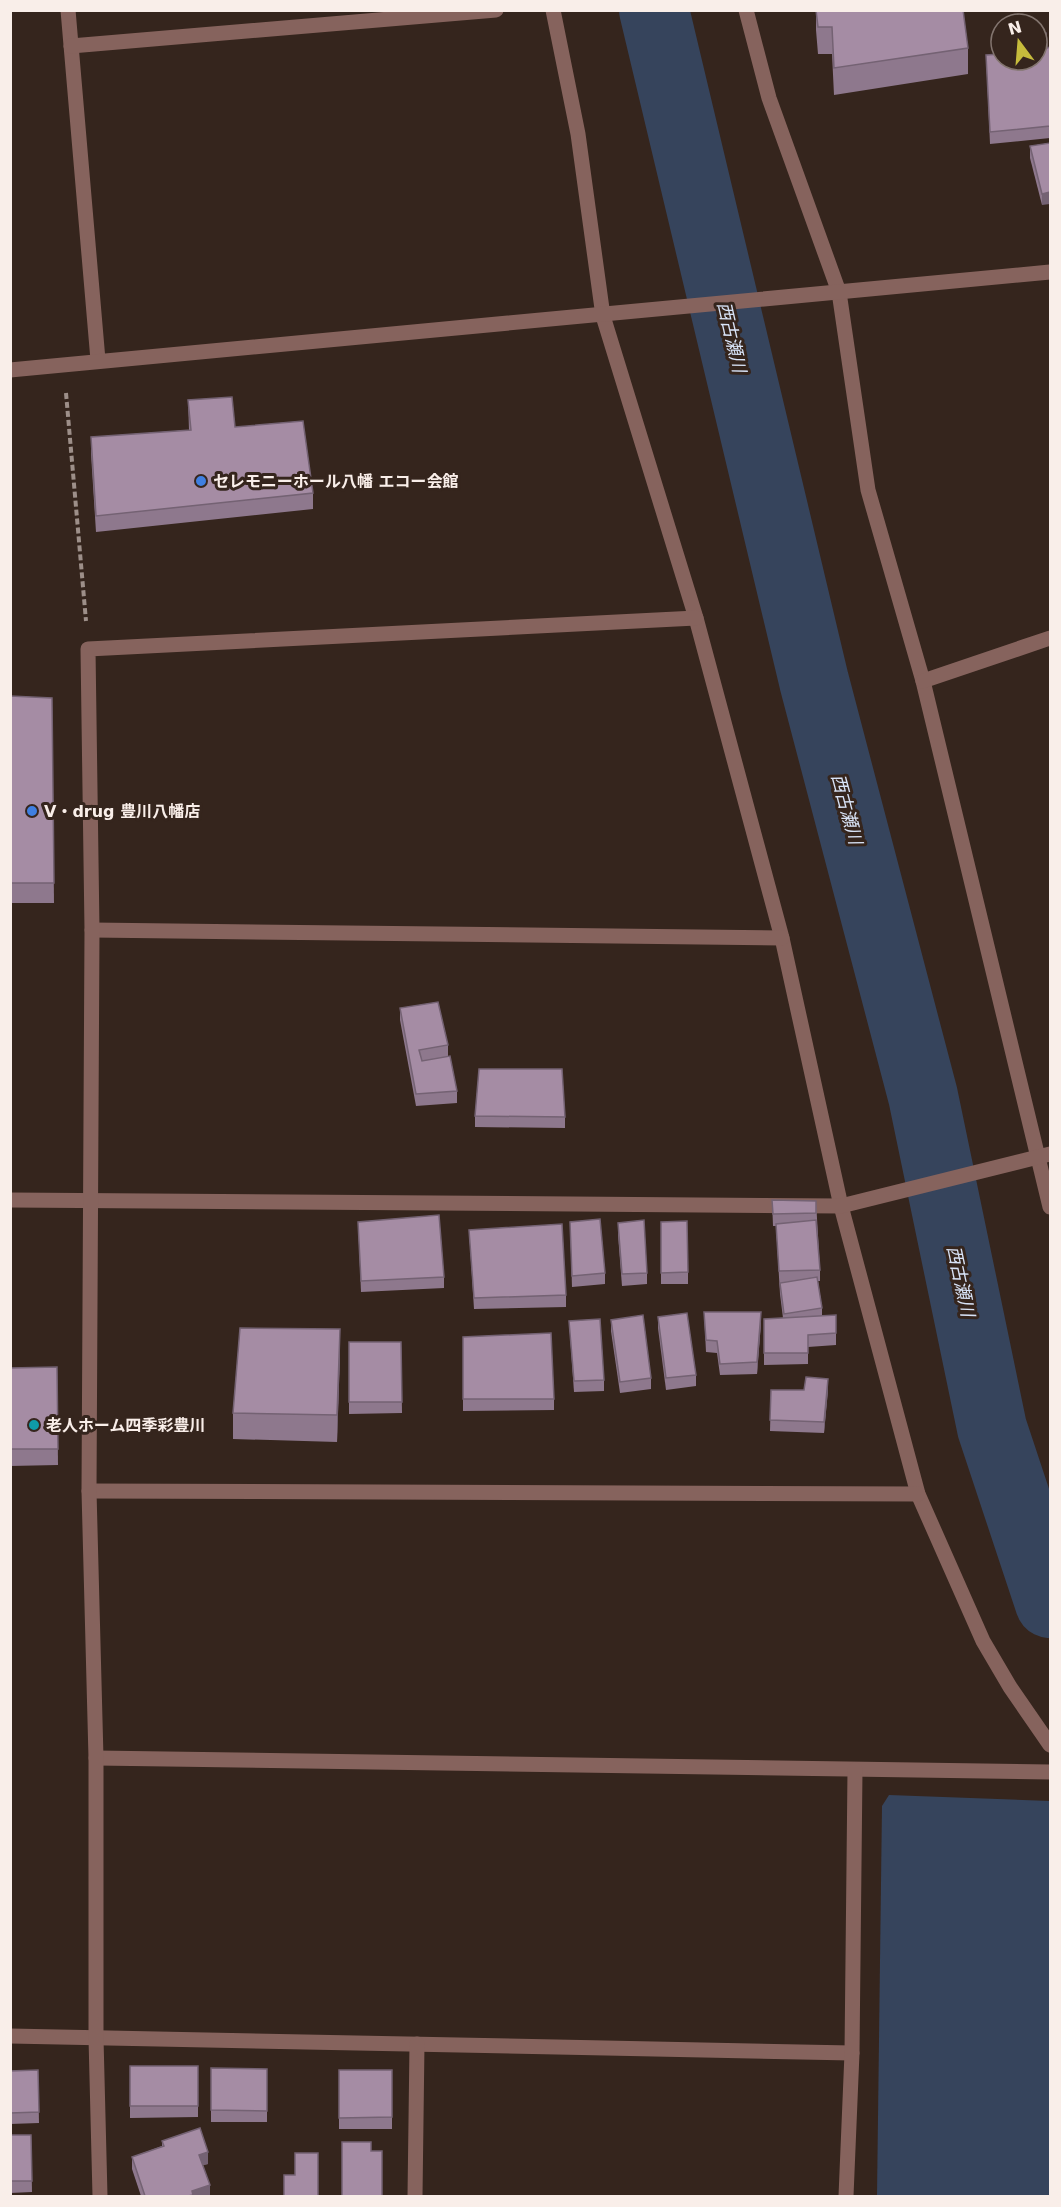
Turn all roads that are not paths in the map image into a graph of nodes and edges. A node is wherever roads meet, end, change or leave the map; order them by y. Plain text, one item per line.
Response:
1 (69, 10) edge
2 (496, 10) edge
3 (553, 10) edge
4 (746, 10) edge
5 (71, 46) junction
6 (1050, 272) edge
7 (839, 292) junction
8 (603, 316) junction
9 (98, 360) junction
10 (10, 370) edge
11 (696, 618) junction
12 (1050, 638) edge
13 (923, 681) junction
14 (92, 930) junction
15 (782, 938) junction
16 (1045, 1156) edge
17 (10, 1200) edge
18 (90, 1200) junction
19 (841, 1206) junction
20 (1050, 1207) edge
21 (89, 1491) junction
22 (918, 1494) junction
23 (1050, 1745) edge
24 (96, 1758) junction
25 (855, 1770) junction
26 (1050, 1772) edge
27 (10, 2036) edge
28 (96, 2038) junction
29 (417, 2044) junction
30 (852, 2053) junction
31 (100, 2196) edge
32 (415, 2196) edge
33 (846, 2196) edge

1 - 5 street
2 - 5 street
3 - 8 street
4 - 7 street
5 - 9 street
6 - 7 street
7 - 8 street
7 - 13 street
8 - 9 street
8 - 11 street
9 - 10 street
11 - 14 street
11 - 15 street
12 - 13 street
13 - 16 street
14 - 15 street
14 - 18 street
15 - 19 street
16 - 19 street
16 - 20 street
17 - 18 street
18 - 19 street
18 - 21 street
19 - 22 street
21 - 22 street
21 - 24 street
22 - 23 street
24 - 25 street
24 - 28 street
25 - 26 street
25 - 30 street
27 - 28 street
28 - 29 street
28 - 31 street
29 - 30 street
29 - 32 street
30 - 33 street

